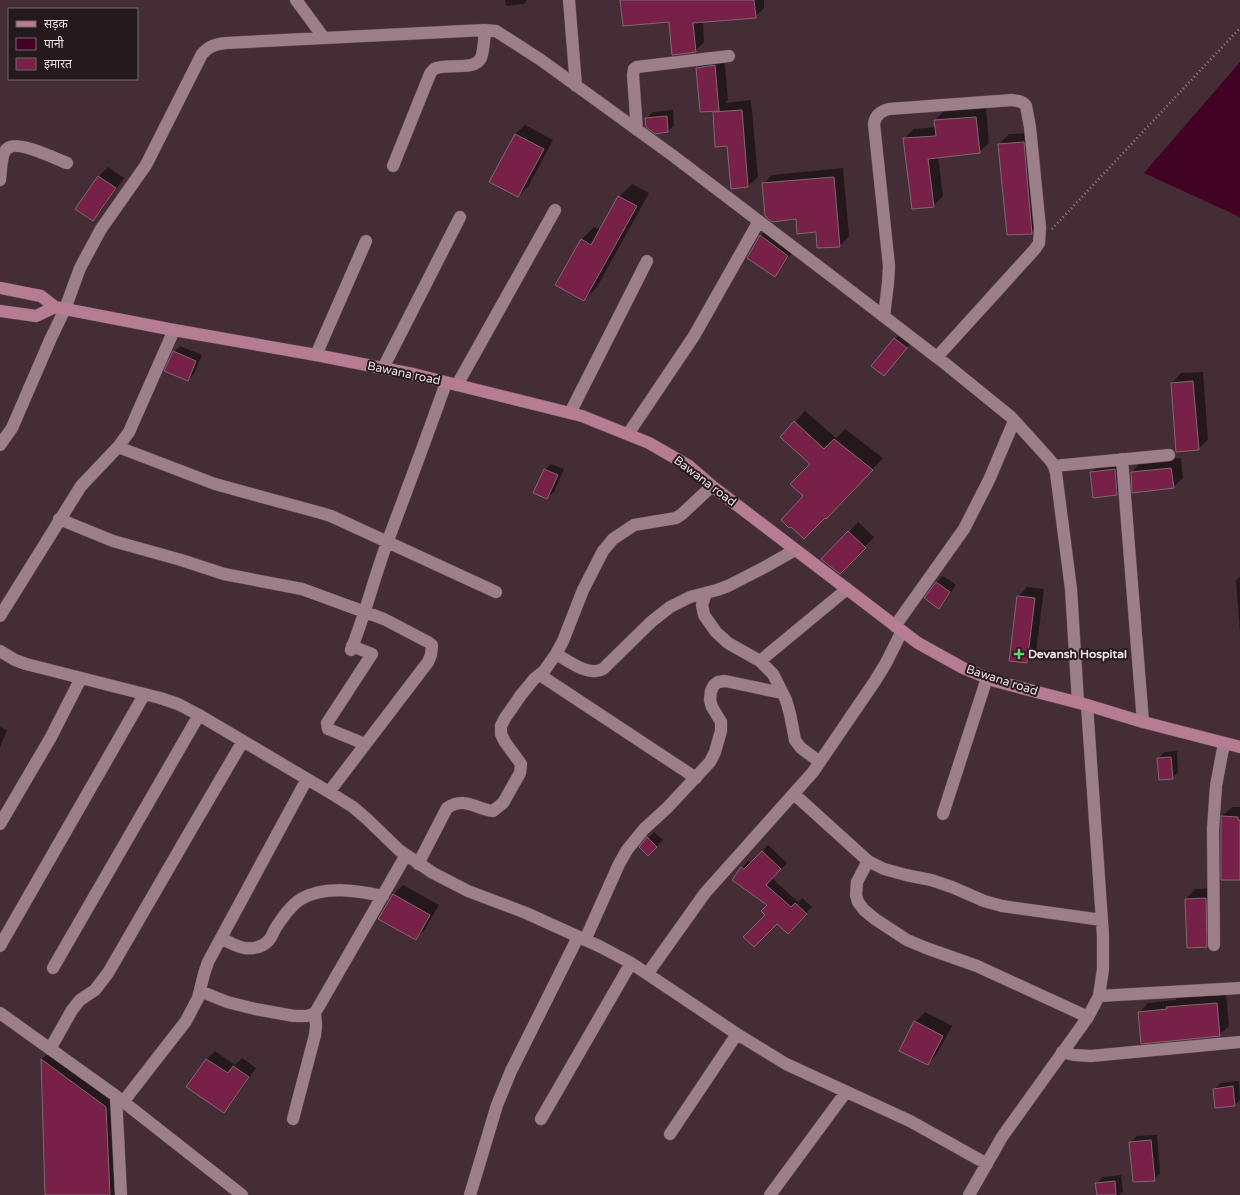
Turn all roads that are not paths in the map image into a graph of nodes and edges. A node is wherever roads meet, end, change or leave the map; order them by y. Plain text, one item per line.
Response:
1 (296, 0) edge
2 (569, 0) edge
3 (485, 30) junction
4 (324, 38) junction
5 (729, 56) dead end
6 (576, 86) junction
7 (638, 130) junction
8 (67, 163) dead end
9 (393, 166) dead end
10 (0, 180) edge
11 (555, 210) dead end
12 (460, 217) dead end
13 (759, 222) junction
14 (366, 241) dead end
15 (648, 261) dead end
16 (0, 288) edge
17 (60, 308) junction
18 (0, 311) edge
19 (884, 316) junction
20 (174, 330) junction
21 (316, 355) junction
22 (937, 357) junction
23 (383, 368) junction
24 (452, 384) junction
25 (570, 413) junction
26 (1014, 421) junction
27 (628, 434) junction
28 (0, 445) edge
29 (118, 447) junction
30 (1169, 455) dead end
31 (1122, 459) junction
32 (1054, 466) junction
33 (712, 486) junction
34 (60, 519) junction
35 (388, 542) junction
36 (795, 550) junction
37 (847, 589) junction
38 (496, 592) dead end
39 (706, 593) junction
40 (364, 612) junction
41 (0, 616) edge
42 (898, 629) junction
43 (0, 651) edge
44 (556, 654) junction
45 (760, 661) junction
46 (540, 675) junction
47 (81, 678) junction
48 (987, 678) junction
49 (782, 693) junction
50 (144, 695) junction
51 (1082, 704) junction
52 (199, 715) junction
53 (1143, 722) junction
54 (243, 742) junction
55 (1224, 743) junction
56 (365, 744) junction
57 (1240, 747) edge
58 (820, 762) junction
59 (696, 778) junction
60 (307, 779) junction
61 (329, 792) junction
62 (794, 794) junction
63 (944, 814) dead end
64 (0, 824) edge
65 (406, 855) junction
66 (868, 861) junction
67 (418, 864) junction
68 (383, 896) junction
69 (1102, 920) junction
70 (221, 938) junction
71 (581, 938) junction
72 (1214, 945) dead end
73 (0, 946) edge
74 (631, 963) junction
75 (53, 968) dead end
76 (648, 973) junction
77 (1240, 988) edge
78 (200, 991) junction
79 (1099, 996) junction
80 (0, 1013) edge
81 (315, 1013) junction
82 (1088, 1017) junction
83 (737, 1034) junction
84 (1240, 1042) edge
85 (50, 1049) junction
86 (1062, 1052) junction
87 (846, 1092) junction
88 (119, 1099) junction
89 (293, 1118) dead end
90 (541, 1119) dead end
91 (670, 1134) dead end
92 (987, 1164) junction
93 (121, 1195) edge
94 (242, 1195) edge
95 (470, 1195) edge
96 (770, 1195) edge
97 (969, 1195) edge

1 - 4 street
2 - 6 street
3 - 4 street
3 - 6 street
3 - 9 street
4 - 17 street
5 - 7 street
6 - 7 street
7 - 13 street
8 - 10 street
11 - 24 street
12 - 23 street
13 - 19 street
13 - 27 street
14 - 21 street
15 - 25 street
16 - 17 main road, Bawana road
17 - 18 main road
17 - 20 main road, Bawana road
17 - 28 street
19 - 22 street
19 - 22 street
20 - 21 main road, Bawana road
20 - 29 street
21 - 23 main road, Bawana road
22 - 26 street
23 - 24 main road, Bawana road
24 - 25 main road, Bawana road
24 - 35 street
25 - 27 main road, Bawana road
26 - 32 street
26 - 42 street
27 - 33 main road, Bawana road
29 - 34 street
29 - 35 street
30 - 31 street
31 - 32 street
31 - 53 street
32 - 51 street
33 - 36 main road, Bawana road
33 - 44 street
34 - 40 street
34 - 41 street
35 - 38 street
35 - 40 street
36 - 37 main road, Bawana road
36 - 39 street
37 - 42 main road, Bawana road
37 - 45 street
39 - 44 street
39 - 45 street
40 - 56 street
40 - 56 street
42 - 48 main road, Bawana road
42 - 58 street
43 - 47 street
44 - 46 street
45 - 49 street
46 - 59 street
46 - 67 street
47 - 50 street
47 - 64 street
48 - 51 main road, Bawana road
48 - 63 street
49 - 58 street
49 - 59 street
50 - 52 street
50 - 73 street
51 - 53 main road, Bawana road
51 - 69 street
52 - 54 street
52 - 75 street
53 - 55 main road, Bawana road
54 - 60 street
54 - 85 street
55 - 57 main road, Bawana road
55 - 72 street
56 - 61 street
58 - 62 street
59 - 71 street
60 - 61 street
60 - 70 street
61 - 65 street
62 - 66 street
62 - 76 street
65 - 67 street
65 - 68 street
66 - 69 street
66 - 82 street
67 - 71 street
68 - 70 street
68 - 81 street
69 - 79 street
70 - 78 street
71 - 74 street
71 - 95 street
74 - 76 street
74 - 90 street
76 - 83 street
77 - 79 street
78 - 81 street
78 - 88 street
79 - 82 street
80 - 85 street
81 - 89 street
82 - 86 street
83 - 87 street
83 - 91 street
84 - 86 street
85 - 88 street
86 - 92 street
87 - 92 street
87 - 96 street
88 - 93 street
88 - 94 street
92 - 97 street

